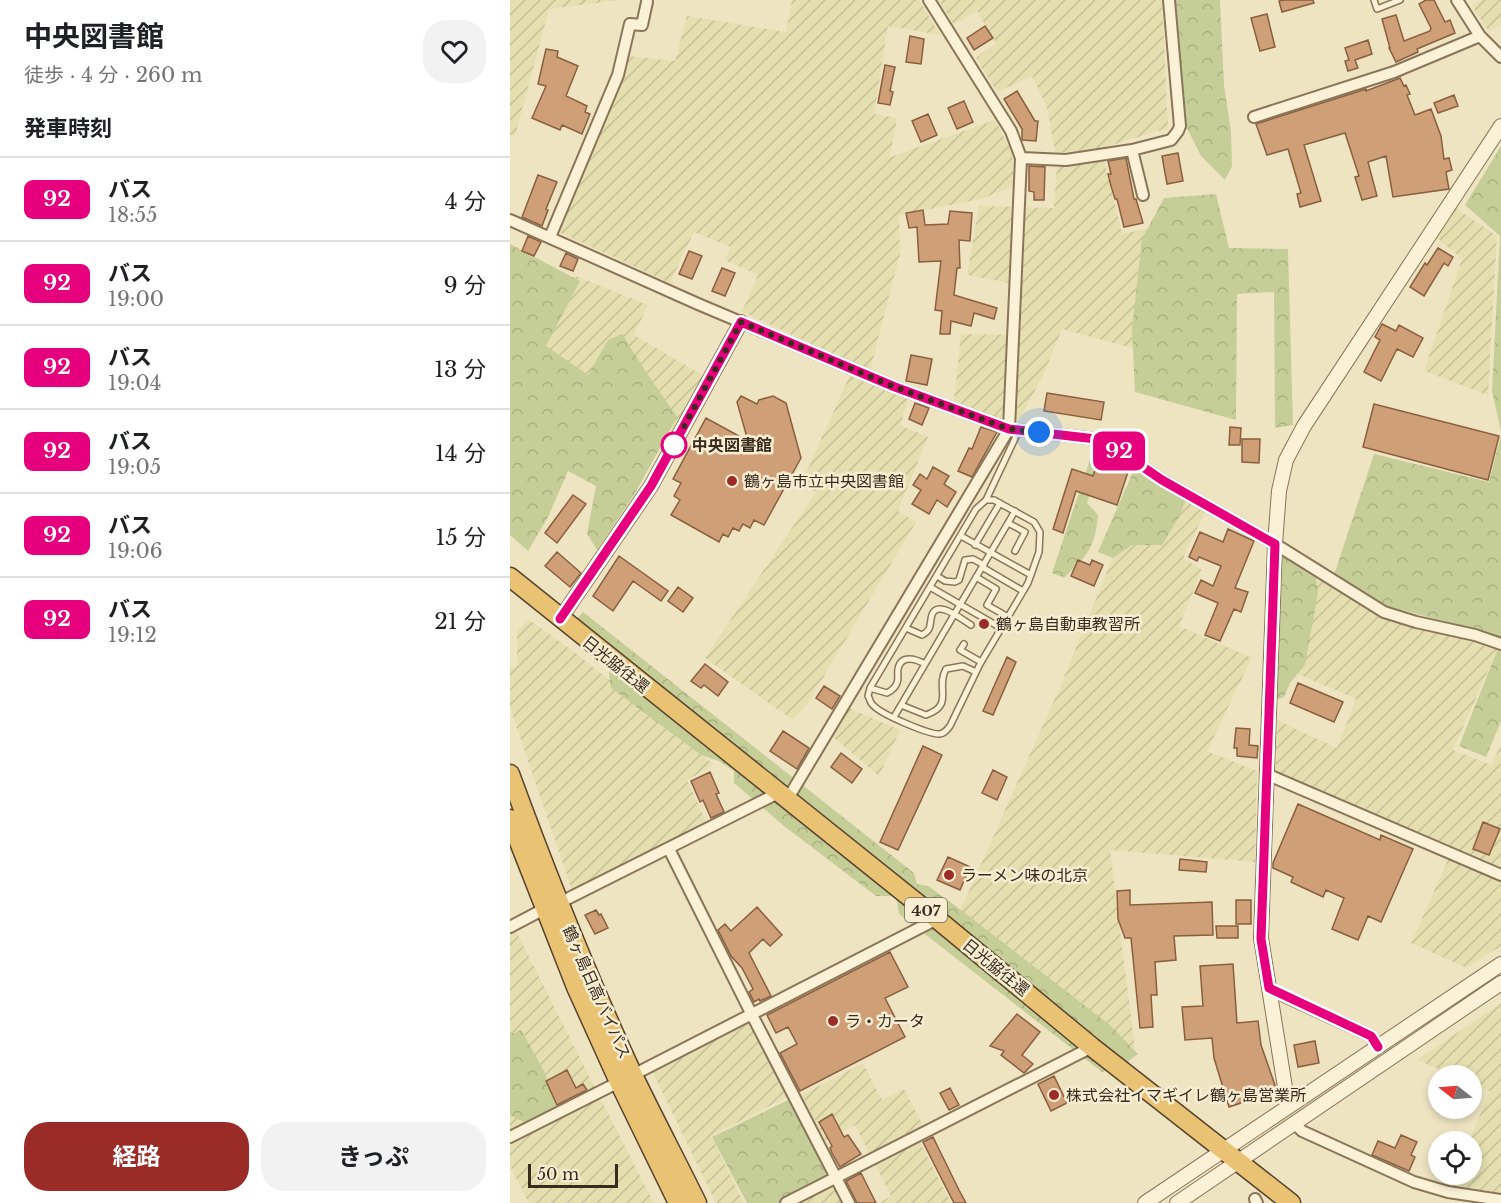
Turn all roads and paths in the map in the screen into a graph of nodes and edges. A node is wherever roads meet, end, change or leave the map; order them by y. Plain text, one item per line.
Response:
1 (929, 0) edge
2 (1169, 0) edge
3 (1374, 0) edge
4 (1400, 0) edge
5 (1457, 0) edge
6 (647, 2) dead end
7 (1480, 36) junction
8 (1501, 57) edge
9 (1254, 117) dead end
10 (1501, 126) edge
11 (1132, 150) junction
12 (1021, 158) junction
13 (1143, 195) dead end
14 (510, 220) edge
15 (550, 237) junction
16 (741, 322) junction
17 (1014, 430) junction
18 (986, 500) junction
19 (1000, 503) junction
20 (1015, 511) junction
21 (1008, 523) junction
22 (960, 536) junction
23 (1275, 544) junction
24 (975, 545) junction
25 (1015, 550) dead end
26 (990, 553) junction
27 (983, 566) junction
28 (1032, 575) junction
29 (937, 576) junction
30 (976, 577) junction
31 (513, 581) edge
32 (930, 587) junction
33 (1023, 591) junction
34 (960, 604) junction
35 (954, 614) junction
36 (1008, 617) junction
37 (560, 619) junction
38 (970, 625) dead end
39 (906, 628) junction
40 (1001, 628) junction
41 (964, 644) dead end
42 (1501, 644) edge
43 (981, 662) junction
44 (925, 664) junction
45 (976, 672) junction
46 (870, 687) junction
47 (901, 705) junction
48 (894, 717) junction
49 (510, 774) edge
50 (1266, 774) junction
51 (783, 796) junction
52 (510, 819) edge
53 (669, 849) junction
54 (1501, 875) edge
55 (551, 906) junction
56 (937, 919) junction
57 (510, 927) edge
58 (1501, 964) edge
59 (1501, 983) edge
60 (1269, 988) junction
61 (752, 1015) junction
62 (1092, 1047) junction
63 (1378, 1047) junction
64 (626, 1078) junction
65 (1288, 1106) junction
66 (1294, 1123) junction
67 (510, 1137) edge
68 (1224, 1150) junction
69 (1239, 1162) junction
70 (836, 1178) junction
71 (1501, 1200) edge
72 (678, 1203) edge
73 (697, 1203) edge
74 (786, 1203) edge
75 (849, 1203) edge
76 (1145, 1203) edge
77 (1176, 1203) edge
78 (1291, 1203) edge

1 - 12 street
2 - 11 street
3 - 4 lane
5 - 7 street
6 - 15 street
7 - 8 street
7 - 9 street
10 - 23 street
11 - 12 street
11 - 13 street
12 - 17 street
14 - 15 street
15 - 16 street
16 - 17 street
16 - 37 street
17 - 18 lane
17 - 23 street
17 - 51 street
18 - 19 lane
18 - 22 lane
19 - 20 lane
19 - 24 lane
20 - 21 lane
20 - 28 lane
21 - 25 lane
21 - 26 lane
22 - 24 lane
22 - 29 lane
23 - 42 street
23 - 50 street
24 - 26 lane
26 - 27 lane
26 - 28 lane
27 - 29 lane
27 - 30 lane
27 - 33 lane
28 - 33 lane
29 - 32 lane
30 - 34 lane
30 - 36 lane
31 - 37 highway, 407
32 - 34 lane
32 - 39 lane
33 - 36 lane
34 - 35 lane
34 - 40 lane
35 - 38 lane
35 - 39 lane
35 - 44 lane
36 - 40 lane
37 - 51 highway, 日光脇往還 / 407
39 - 46 lane
40 - 43 lane
41 - 43 lane
43 - 45 lane
44 - 46 lane
44 - 47 lane
45 - 47 lane
45 - 48 lane
46 - 48 lane
47 - 48 lane
49 - 55 highway, 鶴ヶ島日高バイパス
50 - 54 street
50 - 60 street
51 - 53 street
51 - 56 highway, 日光脇往還 / 407
52 - 55 highway, 鶴ヶ島日高バイパス
53 - 55 street
53 - 61 street
55 - 57 street
55 - 64 highway, 鶴ヶ島日高バイパス
56 - 61 street
56 - 62 highway, 日光脇往還 / 407
58 - 63 street
59 - 66 street
60 - 63 street
60 - 65 street
61 - 64 street
61 - 70 street
62 - 68 highway, 日光脇往還 / 407
62 - 70 street
63 - 65 street
64 - 67 street
64 - 72 highway, 鶴ヶ島日高バイパス
64 - 73 highway, 鶴ヶ島日高バイパス
65 - 68 street
66 - 69 street
66 - 71 street
68 - 69 highway, 日光脇往還 / 407
68 - 76 street
69 - 77 street
69 - 78 highway, 日光脇往還 / 407
70 - 74 street
70 - 75 street

